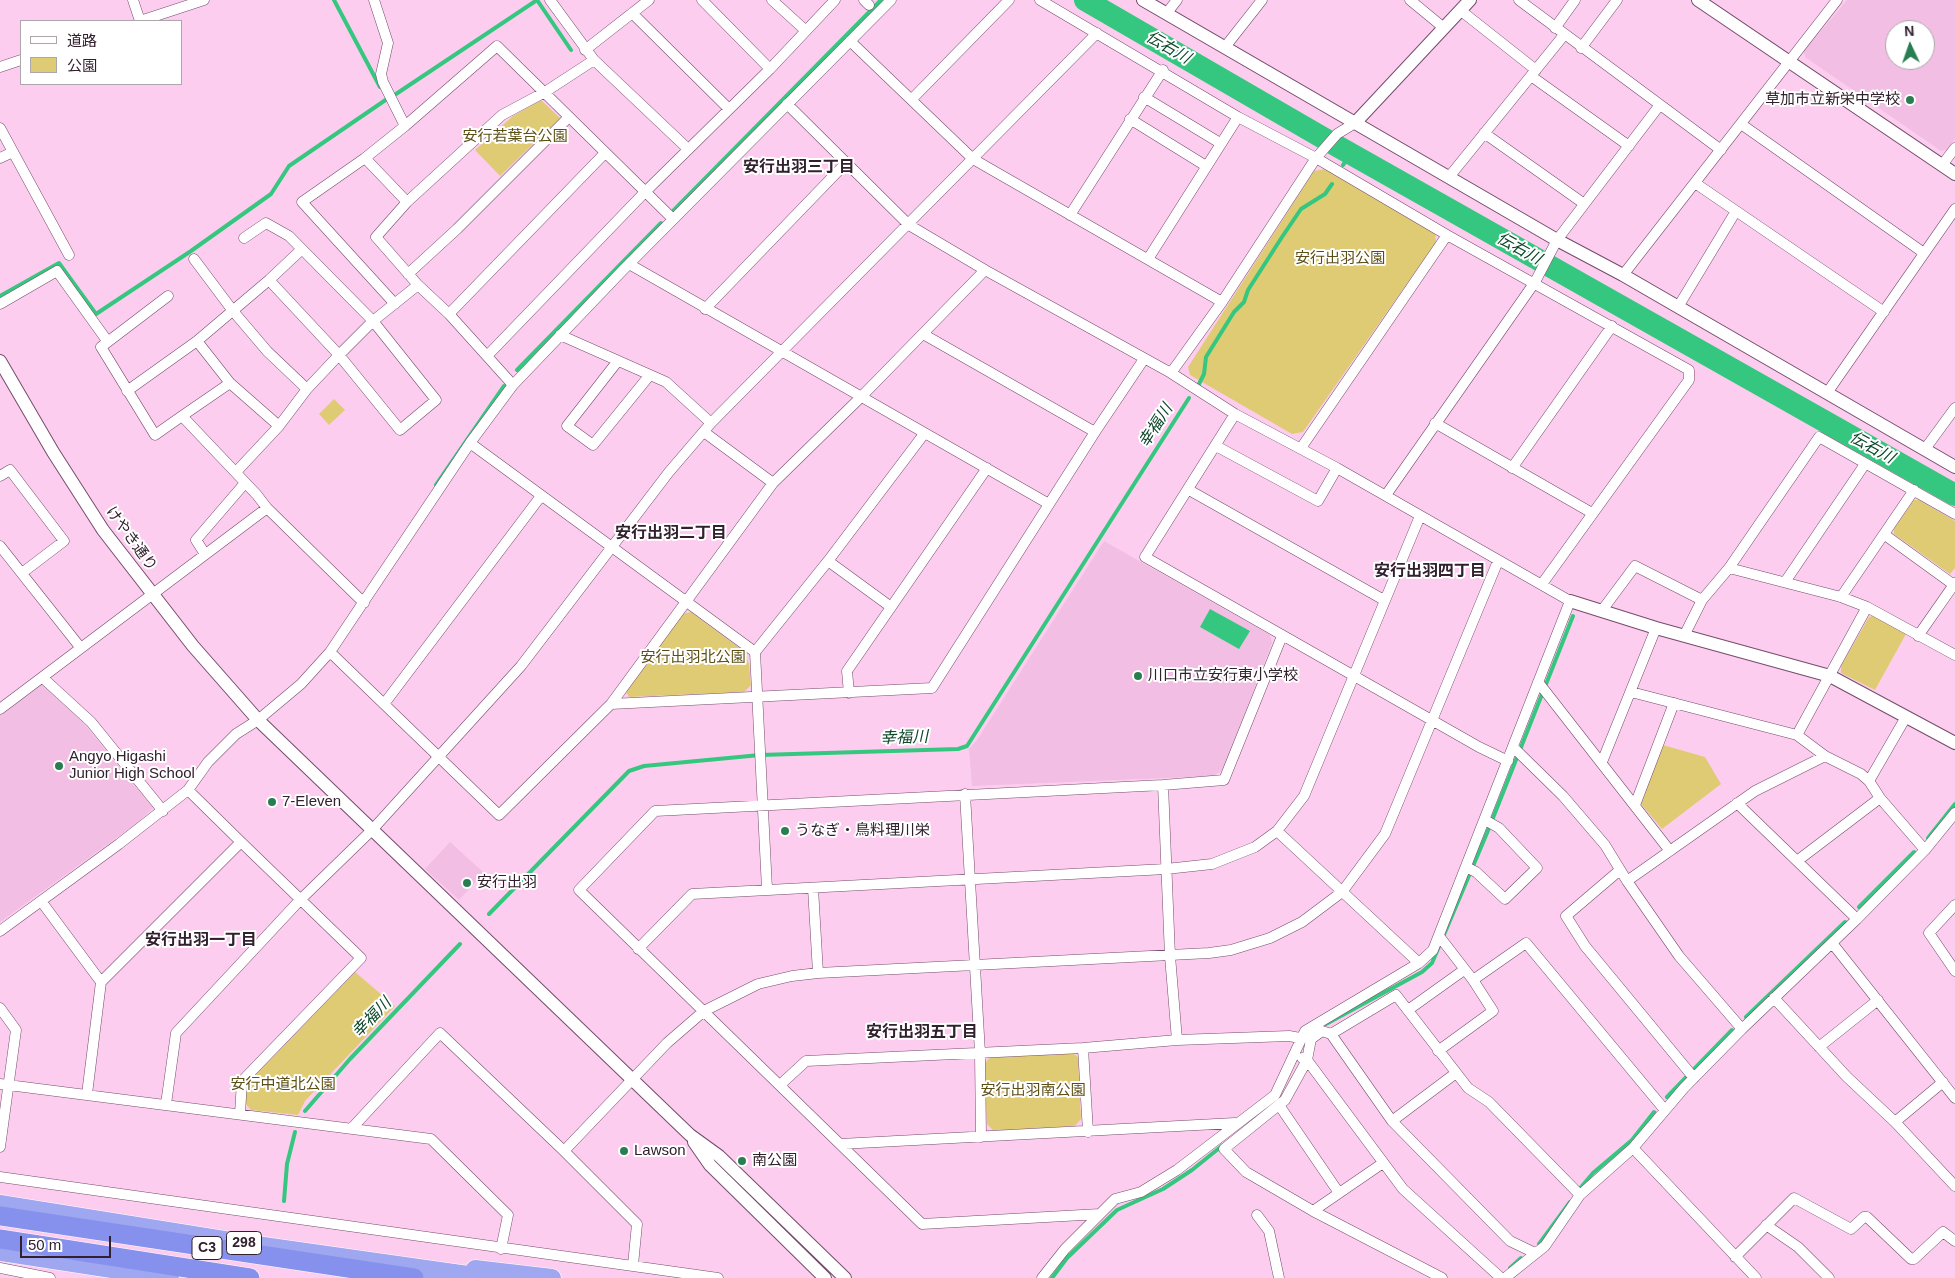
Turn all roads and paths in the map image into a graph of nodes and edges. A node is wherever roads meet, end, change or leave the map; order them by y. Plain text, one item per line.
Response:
1 (133, 0) edge
2 (204, 0) edge
3 (374, 0) edge
4 (550, 0) edge
5 (649, 0) edge
6 (702, 0) edge
7 (772, 0) edge
8 (835, 0) edge
9 (891, 0) edge
10 (1009, 0) edge
11 (1040, 0) edge
12 (1143, 0) edge
13 (1177, 0) edge
14 (1262, 0) edge
15 (1410, 0) edge
16 (1470, 0) edge
17 (1519, 0) edge
18 (1575, 0) edge
19 (1617, 0) edge
20 (1698, 0) edge
21 (1837, 0) edge
22 (1460, 10) junction
23 (632, 13) junction
24 (1166, 14) junction
25 (140, 20) edge
26 (143, 20) edge
27 (1444, 28) junction
28 (1556, 28) junction
29 (805, 30) junction
30 (1098, 33) junction
31 (1564, 35) junction
32 (850, 41) junction
33 (1225, 47) junction
34 (1581, 48) junction
35 (585, 50) junction
36 (20, 60) edge
37 (594, 60) junction
38 (1789, 62) junction
39 (0, 67) edge
40 (770, 69) junction
41 (1162, 70) junction
42 (1533, 73) junction
43 (545, 92) junction
44 (1144, 97) junction
45 (912, 100) junction
46 (787, 104) junction
47 (1659, 106) junction
48 (729, 109) junction
49 (569, 117) junction
50 (1238, 117) junction
51 (1130, 119) junction
52 (1355, 124) junction
53 (1741, 124) junction
54 (406, 126) junction
55 (0, 128) edge
56 (1484, 133) junction
57 (1220, 143) junction
58 (1629, 146) junction
59 (1955, 148) edge
60 (688, 149) junction
61 (1721, 150) junction
62 (13, 152) junction
63 (605, 153) junction
64 (0, 158) edge
65 (365, 158) junction
66 (1317, 158) junction
67 (973, 159) junction
68 (846, 164) junction
69 (1942, 165) junction
70 (1206, 166) junction
71 (1955, 174) edge
72 (1449, 177) junction
73 (1695, 183) junction
74 (645, 192) junction
75 (407, 202) junction
76 (1583, 203) junction
77 (1955, 209) edge
78 (1736, 211) junction
79 (1070, 215) junction
80 (673, 219) junction
81 (909, 225) junction
82 (1448, 235) junction
83 (244, 238) dead end
84 (1557, 241) junction
85 (301, 250) junction
86 (1924, 254) junction
87 (69, 255) dead end
88 (1148, 259) junction
89 (194, 260) dead end
90 (629, 264) junction
91 (985, 270) junction
92 (408, 274) junction
93 (1623, 275) junction
94 (269, 280) junction
95 (1535, 282) junction
96 (418, 285) junction
97 (168, 296) dead end
98 (1222, 302) junction
99 (0, 304) edge
100 (395, 304) junction
101 (1678, 307) junction
102 (705, 309) junction
103 (233, 311) junction
104 (1884, 312) junction
105 (449, 314) junction
106 (374, 321) junction
107 (1612, 326) junction
108 (923, 334) junction
109 (560, 335) junction
110 (197, 341) junction
111 (108, 342) junction
112 (784, 351) junction
113 (339, 356) junction
114 (487, 356) junction
115 (1144, 359) junction
116 (0, 361) edge
117 (617, 362) junction
118 (1172, 374) junction
119 (649, 376) junction
120 (230, 382) junction
121 (514, 385) junction
122 (307, 389) junction
123 (127, 391) junction
124 (1827, 393) junction
125 (861, 397) junction
126 (1955, 408) edge
127 (1235, 414) junction
128 (182, 416) junction
129 (711, 423) junction
130 (1435, 423) junction
131 (279, 426) junction
132 (704, 432) junction
133 (1095, 432) junction
134 (924, 434) junction
135 (470, 443) junction
136 (1216, 446) junction
137 (1301, 448) junction
138 (1925, 449) junction
139 (1865, 464) junction
140 (1955, 467) edge
141 (987, 468) junction
142 (1337, 468) junction
143 (1512, 468) junction
144 (236, 472) junction
145 (0, 476) edge
146 (245, 483) junction
147 (772, 483) junction
148 (1189, 490) junction
149 (1914, 490) junction
150 (1386, 495) junction
151 (541, 496) junction
152 (1049, 504) junction
153 (267, 508) junction
154 (1592, 513) junction
155 (1955, 514) edge
156 (1420, 516) junction
157 (1885, 535) junction
158 (0, 546) edge
159 (612, 546) junction
160 (205, 554) junction
161 (828, 561) junction
162 (1498, 561) junction
163 (1729, 568) junction
164 (22, 573) junction
165 (1785, 582) junction
166 (1542, 584) junction
167 (1954, 584) edge
168 (151, 594) junction
169 (1841, 597) junction
170 (1384, 600) junction
171 (1570, 600) junction
172 (1702, 600) junction
173 (684, 602) junction
174 (364, 603) junction
175 (891, 607) junction
176 (1867, 607) junction
177 (1603, 609) junction
178 (1656, 628) junction
179 (1282, 636) junction
180 (1684, 636) junction
181 (1918, 636) junction
182 (80, 647) junction
183 (330, 652) junction
184 (755, 652) junction
185 (1955, 655) edge
186 (1355, 676) junction
187 (1830, 676) junction
188 (43, 678) junction
189 (1538, 682) junction
190 (1631, 692) junction
191 (849, 693) junction
192 (758, 698) junction
193 (1674, 703) junction
194 (384, 704) junction
195 (611, 704) junction
196 (0, 709) edge
197 (1906, 717) junction
198 (1431, 719) junction
199 (258, 720) junction
200 (1796, 736) junction
201 (1955, 743) edge
202 (1513, 748) junction
203 (1825, 756) junction
204 (439, 757) junction
205 (1508, 761) junction
206 (1602, 762) junction
207 (1869, 781) junction
208 (1163, 785) junction
209 (188, 790) junction
210 (965, 794) junction
211 (1880, 798) junction
212 (1737, 803) junction
213 (1635, 805) junction
214 (762, 806) junction
215 (163, 811) junction
216 (1955, 813) edge
217 (1485, 820) junction
218 (372, 830) junction
219 (1277, 831) junction
220 (241, 842) junction
221 (1925, 850) junction
222 (1670, 851) junction
223 (1797, 861) junction
224 (1466, 867) junction
225 (1166, 869) junction
226 (1620, 870) junction
227 (970, 879) junction
228 (1627, 881) junction
229 (813, 888) junction
230 (767, 889) junction
231 (1342, 892) junction
232 (300, 900) junction
233 (41, 901) junction
234 (1955, 905) edge
235 (1857, 919) junction
236 (0, 931) edge
237 (1439, 936) junction
238 (1832, 943) junction
239 (638, 949) junction
240 (1170, 956) junction
241 (1420, 963) junction
242 (974, 965) junction
243 (1954, 967) edge
244 (1464, 970) junction
245 (818, 973) junction
246 (1473, 980) junction
247 (101, 982) junction
248 (1774, 998) junction
249 (1878, 1000) junction
250 (0, 1008) edge
251 (1408, 1010) junction
252 (704, 1011) junction
253 (1742, 1029) junction
254 (1331, 1034) junction
255 (1300, 1038) junction
256 (1177, 1040) junction
257 (1819, 1046) junction
258 (1083, 1048) junction
259 (1438, 1051) junction
260 (980, 1053) junction
261 (1295, 1055) junction
262 (1307, 1060) junction
263 (1456, 1074) junction
264 (1694, 1078) junction
265 (631, 1079) junction
266 (1943, 1082) junction
267 (781, 1084) junction
268 (4, 1085) edge
269 (87, 1094) junction
270 (1955, 1098) edge
271 (166, 1104) junction
272 (1279, 1105) junction
273 (1664, 1109) junction
274 (240, 1114) junction
275 (1392, 1121) junction
276 (1895, 1122) junction
277 (1235, 1123) junction
278 (352, 1128) junction
279 (1088, 1132) junction
280 (690, 1135) junction
281 (981, 1138) junction
282 (840, 1144) junction
283 (0, 1147) edge
284 (1633, 1148) junction
285 (564, 1151) junction
286 (1383, 1163) junction
287 (0, 1178) edge
288 (1955, 1186) edge
289 (1339, 1193) junction
290 (1580, 1196) junction
291 (0, 1204) edge
292 (1313, 1211) junction
293 (1100, 1214) junction
294 (1256, 1215) dead end
295 (0, 1216) edge
296 (1766, 1225) junction
297 (0, 1239) edge
298 (1955, 1241) edge
299 (249, 1244) junction
300 (502, 1249) junction
301 (0, 1252) edge
302 (1536, 1253) junction
303 (1735, 1256) junction
304 (633, 1265) junction
305 (0, 1268) edge
306 (819, 1275) edge
307 (50, 1278) edge
308 (170, 1278) edge
309 (250, 1278) edge
310 (414, 1278) edge
311 (488, 1278) edge
312 (552, 1278) edge
313 (718, 1278) edge
314 (845, 1278) edge
315 (1042, 1278) edge
316 (1279, 1278) edge
317 (1442, 1278) edge
318 (1501, 1278) edge
319 (1505, 1278) edge
320 (1756, 1278) edge
321 (1828, 1278) edge

1 - 25 street
2 - 26 street
3 - 54 street
4 - 35 street
5 - 23 street
6 - 40 street
7 - 29 street
8 - 29 street
9 - 32 street
10 - 45 street
11 - 30 street
12 - 24 street
13 - 24 street
14 - 33 street
15 - 27 street
16 - 22 street
17 - 28 street
18 - 28 street
19 - 34 street
20 - 38 street
21 - 38 street
22 - 27 street
22 - 42 street
23 - 35 street
23 - 48 street
24 - 33 street
27 - 52 street
28 - 31 street
29 - 40 street
30 - 41 street
30 - 67 street
31 - 34 street
31 - 42 street
32 - 45 street
32 - 46 street
33 - 52 street
34 - 47 street
35 - 37 street
36 - 39 street
37 - 43 street
37 - 60 street
38 - 53 street
38 - 69 street
40 - 48 street
41 - 44 street
41 - 50 street
42 - 56 street
42 - 58 street
43 - 49 street
43 - 54 street
43 - 75 street
44 - 51 street
44 - 57 street
45 - 67 street
46 - 68 street
46 - 80 street
47 - 58 street
47 - 61 street
48 - 60 street
49 - 63 street
49 - 92 street
50 - 57 street
50 - 66 street
51 - 70 street
51 - 79 street
52 - 66 street
52 - 72 street
53 - 61 street
53 - 86 street
54 - 65 street
55 - 62 street
56 - 72 street
56 - 76 street
57 - 70 street
58 - 76 street
59 - 69 street
60 - 74 street
61 - 73 street
62 - 64 street
62 - 87 street
63 - 74 street
63 - 105 street
65 - 75 street
65 - 100 street
66 - 82 street
66 - 98 street
67 - 79 street
67 - 81 street
68 - 81 street
68 - 102 street
69 - 71 street
70 - 88 street
72 - 84 street
73 - 78 street
73 - 93 street
74 - 80 street
74 - 114 street
75 - 92 street
76 - 84 street
77 - 86 street
78 - 101 street
78 - 104 street
79 - 88 street
80 - 90 street
81 - 91 street
81 - 112 street
82 - 95 street
82 - 137 street
83 - 85 street
84 - 93 street
84 - 95 street
85 - 94 street
85 - 106 street
86 - 104 street
88 - 98 street
89 - 103 street
90 - 102 street
90 - 109 street
91 - 108 street
91 - 115 street
92 - 96 street
93 - 101 street
94 - 103 street
94 - 113 street
95 - 107 street
95 - 130 street
96 - 100 street
96 - 105 street
97 - 111 street
98 - 118 street
99 - 111 street
100 - 106 street
101 - 124 street
102 - 112 street
103 - 110 street
103 - 122 street
104 - 124 street
105 - 114 street
106 - 113 street
106 - 113 street
107 - 143 street
107 - 154 street
108 - 125 street
108 - 133 street
109 - 117 street
109 - 121 street
110 - 120 street
110 - 123 street
111 - 123 street
112 - 125 street
112 - 129 street
113 - 122 street
114 - 121 street
115 - 118 street
115 - 133 street
116 - 168 street, けやき通り
117 - 119 street
117 - 119 street
118 - 127 street
119 - 129 street
120 - 128 street
120 - 131 street
121 - 135 street
122 - 131 street
123 - 128 street
124 - 138 street
125 - 134 street
125 - 147 street
126 - 138 street
127 - 136 street
127 - 137 street
128 - 144 street
129 - 132 street
130 - 143 street
130 - 150 street
131 - 144 street
132 - 147 street
132 - 159 street
133 - 152 street
134 - 141 street
134 - 161 street
135 - 151 street
135 - 174 street
136 - 142 street
136 - 148 street
137 - 142 street
138 - 140 street
139 - 149 street
139 - 163 street
139 - 165 street
141 - 152 street
141 - 175 street
142 - 150 street
143 - 154 street
144 - 146 street
145 - 164 street
146 - 153 street
146 - 160 street
147 - 173 street
148 - 170 street
148 - 179 street
149 - 155 street
149 - 157 street
150 - 156 street
151 - 159 street
151 - 194 street
152 - 191 street
153 - 160 street
153 - 174 street
154 - 166 street
156 - 162 street
156 - 170 street
157 - 167 street
157 - 169 street
158 - 164 street
159 - 173 street
159 - 204 street
160 - 168 street
161 - 175 street
161 - 184 street
162 - 166 street
162 - 198 street
163 - 165 street
163 - 172 street
164 - 182 street
165 - 169 street
166 - 171 street
167 - 181 street
168 - 182 street
168 - 199 street, けやき通り
169 - 176 street
170 - 186 street
171 - 177 street
171 - 189 street
172 - 177 street
172 - 180 street
173 - 184 street
173 - 195 street
174 - 183 street
175 - 191 street
176 - 181 street
176 - 187 street
177 - 178 street
178 - 180 street
178 - 190 street
179 - 186 street
179 - 208 street
180 - 187 street
181 - 185 street
182 - 188 street
183 - 194 street
183 - 199 street
184 - 192 street
186 - 198 street
186 - 219 street
187 - 197 street
187 - 200 street
188 - 196 street
188 - 215 street
189 - 202 street
189 - 206 street
190 - 193 street
190 - 206 street
191 - 192 street
192 - 195 street
192 - 214 street
193 - 200 street
193 - 213 street
194 - 204 street
195 - 204 street
197 - 201 street
197 - 207 street
198 - 205 street
198 - 231 street
199 - 209 street
199 - 218 street, けやき通り
200 - 203 street
202 - 205 street
202 - 226 street
203 - 207 street
203 - 212 street
204 - 218 street
205 - 217 street
206 - 213 street
207 - 211 street
208 - 210 street
208 - 225 street
209 - 215 street
209 - 220 street
210 - 214 street
210 - 227 street
211 - 221 street
211 - 223 street
212 - 222 street
212 - 223 street
213 - 222 street
214 - 230 street
214 - 239 street
215 - 233 street
216 - 221 street
217 - 224 street
217 - 224 street
218 - 232 street
218 - 265 street, けやき通り
219 - 225 street
219 - 231 street
220 - 232 street
220 - 247 street
221 - 235 street
222 - 228 street
223 - 235 street
224 - 237 street
225 - 227 street
225 - 240 street
226 - 228 street
226 - 264 street
227 - 229 street
227 - 242 street
228 - 253 street
229 - 230 street
229 - 245 street
230 - 239 street
231 - 240 street
231 - 241 street
232 - 271 street
232 - 274 street
233 - 236 street
233 - 247 street
234 - 243 street
235 - 238 street
237 - 241 street
237 - 244 street
238 - 248 street
238 - 249 street
239 - 252 street
240 - 242 street
240 - 256 street
241 - 255 street
242 - 245 street
242 - 260 street
244 - 246 street
244 - 251 street
245 - 252 street
246 - 259 street
246 - 273 street
247 - 269 street
248 - 253 street
248 - 257 street
249 - 257 street
249 - 266 street
250 - 268 street
251 - 254 street
251 - 259 street
252 - 265 street
252 - 267 street
253 - 264 street
254 - 262 street
254 - 275 street
255 - 256 street
255 - 261 street
256 - 258 street
257 - 276 street
258 - 260 street
258 - 279 street
259 - 263 street
260 - 267 street
260 - 281 street
261 - 262 street
261 - 277 street
262 - 272 street
262 - 286 street
263 - 275 street
263 - 290 street
264 - 273 street
265 - 280 street, けやき通り
265 - 285 street
266 - 270 street
266 - 276 street
267 - 282 street
268 - 269 street
268 - 283 street
269 - 271 street
271 - 274 street
272 - 289 street
272 - 292 street
273 - 284 street
274 - 278 street
275 - 302 street
276 - 288 street
277 - 279 street
277 - 293 street
278 - 285 street
278 - 300 street
279 - 281 street
280 - 306 street
280 - 314 street
281 - 282 street
282 - 293 street
284 - 290 street
284 - 303 street
285 - 304 street
286 - 289 street
286 - 318 street
287 - 300 street
289 - 292 street
290 - 302 street
291 - 299 highway, 298
292 - 317 street
293 - 315 street
294 - 316 street
295 - 310 highway, C3
296 - 298 street
296 - 303 street
296 - 321 street
297 - 309 highway, C3
299 - 311 highway, 298
299 - 312 highway
300 - 304 street
301 - 308 highway
302 - 319 street
303 - 320 street
304 - 313 street
305 - 307 street

